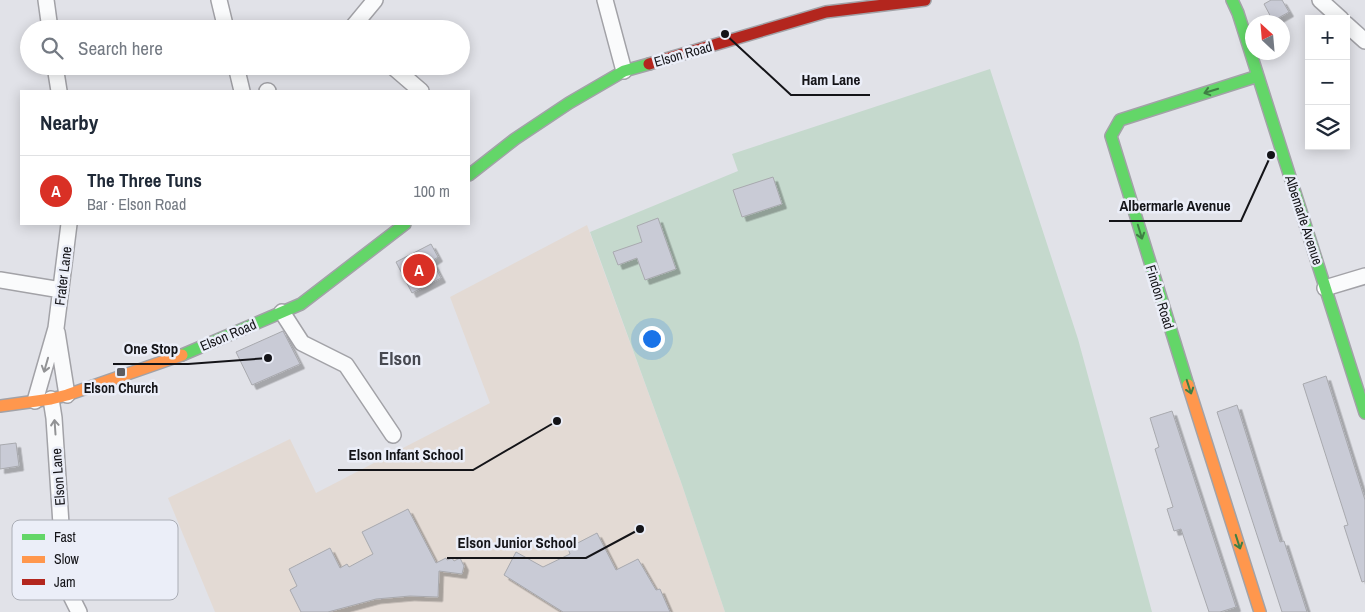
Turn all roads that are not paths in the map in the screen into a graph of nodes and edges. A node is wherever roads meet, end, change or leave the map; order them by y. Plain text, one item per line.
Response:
1 (46, 0) edge
2 (219, 0) edge
3 (375, 0) edge
4 (604, 0) edge
5 (925, 0) edge
6 (1232, 0) edge
7 (1320, 0) edge
8 (1337, 15) edge
9 (49, 20) edge
10 (224, 20) edge
11 (358, 20) edge
12 (1350, 28) edge
13 (1365, 41) edge
14 (624, 71) junction
15 (56, 75) edge
16 (238, 75) edge
17 (402, 75) edge
18 (1258, 76) junction
19 (59, 90) edge
20 (242, 90) edge
21 (420, 90) edge
22 (470, 174) edge
23 (69, 225) edge
24 (404, 225) edge
25 (1365, 276) edge
26 (0, 280) edge
27 (1325, 288) junction
28 (61, 290) junction
29 (282, 312) junction
30 (56, 328) junction
31 (67, 395) junction
32 (51, 399) junction
33 (35, 401) junction
34 (0, 406) edge
35 (1365, 413) edge
36 (393, 435) dead end
37 (61, 520) edge
38 (73, 600) edge
39 (79, 612) edge
40 (1260, 612) edge

1 - 9 street
2 - 10 street
3 - 11 street
4 - 14 street
5 - 14 street, Elson Road
6 - 18 street, Albemarle Avenue
7 - 8 street
12 - 13 street
14 - 22 street, Elson Road
15 - 19 street
16 - 20 street
17 - 21 street
18 - 27 street, Albemarle Avenue
18 -> 40 street, Findon Road
23 - 28 street, Frater Lane
24 - 29 street, Elson Road
25 - 27 street
26 - 28 street
27 - 35 street, Albemarle Avenue
28 - 30 street, Frater Lane
29 - 31 street, Elson Road
29 - 36 street
30 - 31 street, Frater Lane
30 -> 33 street, Frater Lane
31 - 32 street, Elson Road
32 - 33 street, Elson Road
37 -> 32 street, Elson Lane
33 - 34 street, Elson Road
39 -> 38 street, Elson Lane

